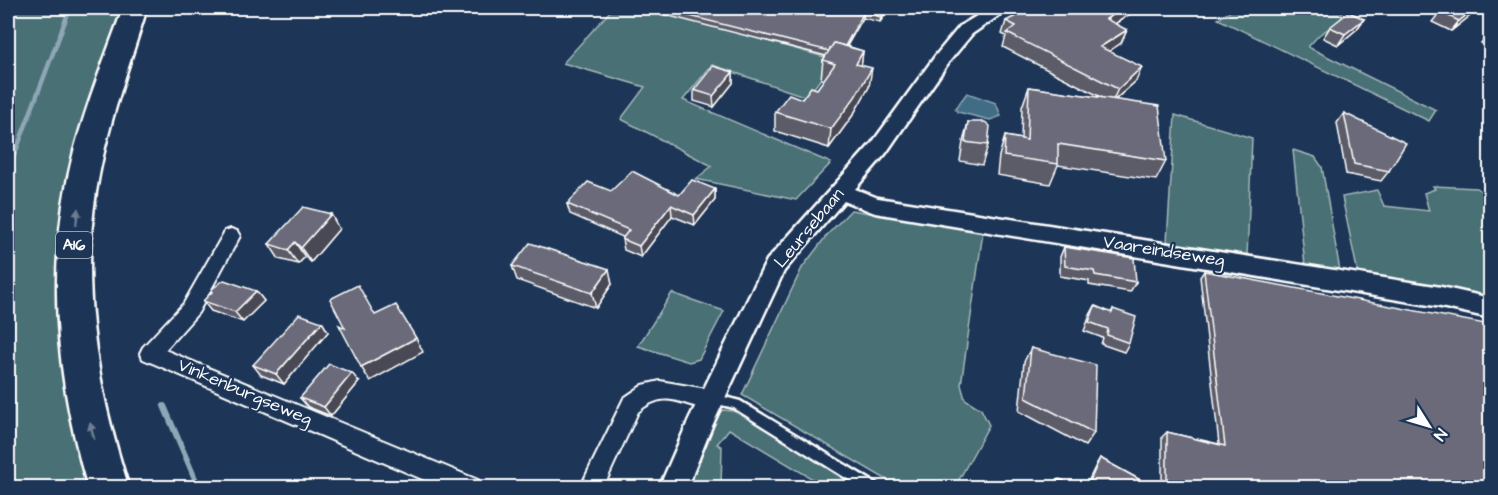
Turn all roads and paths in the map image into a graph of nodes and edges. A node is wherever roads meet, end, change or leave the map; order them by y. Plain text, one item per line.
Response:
1 (135, 8) edge
2 (989, 10) edge
3 (839, 191) junction
4 (231, 236) dead end
5 (1491, 308) edge
6 (712, 399) junction
7 (109, 488) edge
8 (470, 488) edge
9 (591, 488) edge
10 (673, 488) edge
11 (873, 488) edge

7 -> 1 highway, A16
2 - 3 street, Leursebaan
3 - 5 street, Vaareindseweg
3 - 6 street, Leursebaan
4 - 8 street, Vinkenburgseweg
6 - 9 street
6 - 10 street, Leursebaan
6 - 11 lane

